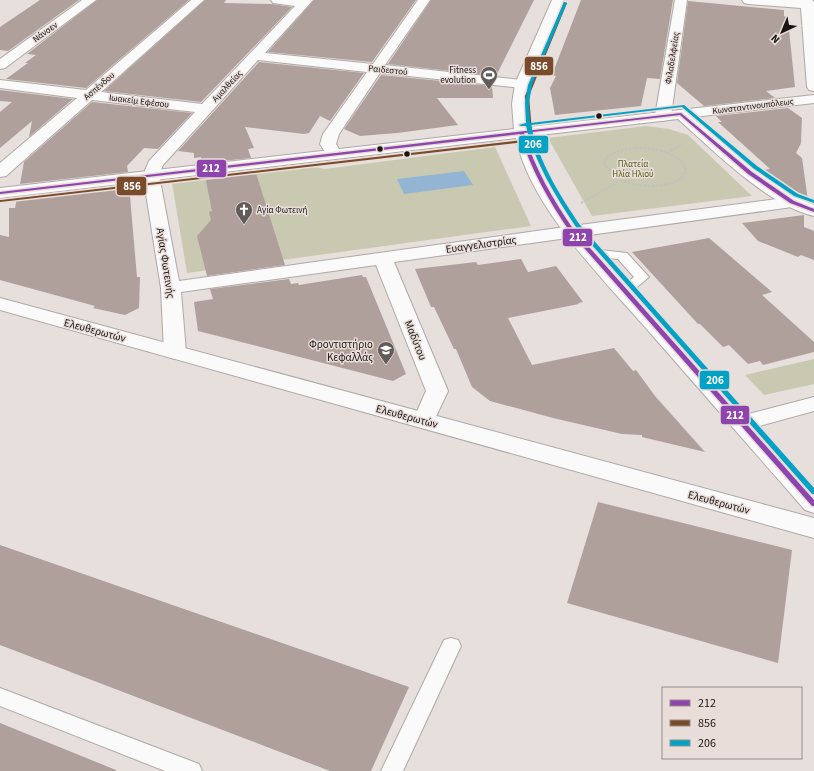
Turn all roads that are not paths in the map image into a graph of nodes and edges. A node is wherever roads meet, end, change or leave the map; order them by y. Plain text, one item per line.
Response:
1 (90, 0) edge
2 (198, 0) edge
3 (277, 0) edge
4 (424, 0) edge
5 (558, 0) edge
6 (681, 0) edge
7 (748, 0) edge
8 (306, 1) edge
9 (809, 4) edge
10 (255, 56) junction
11 (0, 65) edge
12 (377, 68) junction
13 (0, 84) edge
14 (522, 84) junction
15 (814, 87) edge
16 (89, 95) junction
17 (814, 99) edge
18 (206, 109) junction
19 (682, 114) junction
20 (663, 116) junction
21 (522, 133) junction
22 (334, 154) junction
23 (0, 172) edge
24 (151, 175) junction
25 (0, 193) edge
26 (792, 202) junction
27 (814, 211) edge
28 (572, 231) junction
29 (383, 259) junction
30 (171, 288) junction
31 (0, 304) edge
32 (175, 352) junction
33 (814, 404) edge
34 (424, 420) junction
35 (741, 423) junction
36 (814, 504) edge
37 (814, 528) edge
38 (451, 646) dead end
39 (0, 697) edge
40 (191, 771) edge
41 (392, 771) edge

1 - 11 street, Νάνσεν
2 - 16 street, Ασπένδου
3 - 8 street
4 - 12 street
5 - 14 street
6 - 20 street, Φιλαδελφείας
7 - 9 street
8 - 10 street, Αμαλθείας
9 - 15 street
10 - 12 street, Ραιδεστού
10 - 18 street, Αμαλθείας
12 - 14 street, Ραιδεστού
12 - 22 street
13 - 16 street, Ιωακείμ Εφέσου
14 - 21 street
16 - 18 street, Ιωακείμ Εφέσου
16 - 23 street, Ασπένδου
17 - 19 street, Κωνσταντινουπόλεως
18 - 24 street, Αμαλθείας
19 - 20 street, Κωνσταντινουπόλεως
19 - 26 street
20 - 21 street, Κωνσταντινουπόλεως
21 - 22 street, Κωνσταντινουπόλεως
21 - 28 street
22 - 24 street, Κωνσταντινουπόλεως
24 - 25 street, Κωνσταντινουπόλεως
24 - 30 street, Αγίας Φωτεινής
26 - 27 street
26 - 28 street, Ευαγγελιστρίας
28 - 29 street, Ευαγγελιστρίας
28 - 35 street
29 - 30 street, Ευαγγελιστρίας
29 - 34 street, Μαδύτου
30 - 32 street, Αγίας Φωτεινής
31 - 32 street, Ελευθερωτών
32 - 34 street, Ελευθερωτών
33 - 35 street
34 - 37 street, Ελευθερωτών
35 - 36 street
38 - 41 lane
39 - 40 lane

